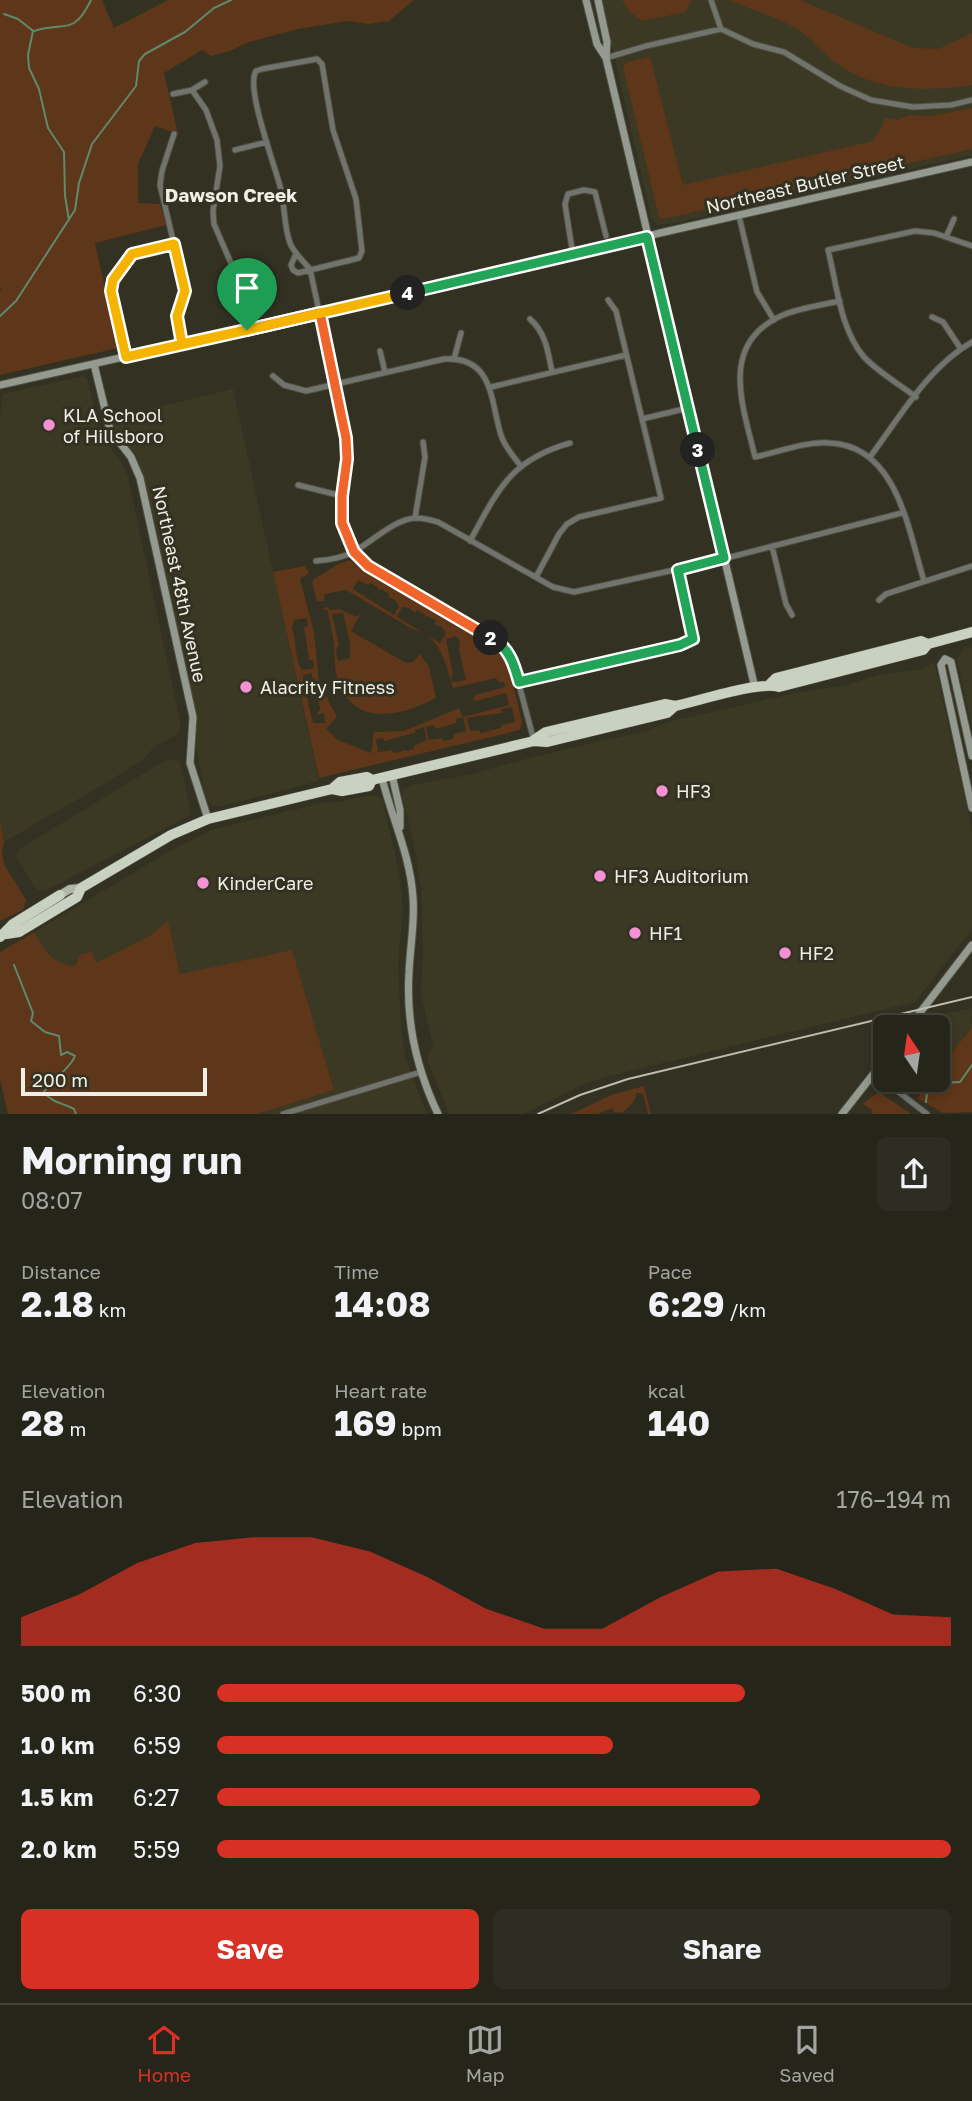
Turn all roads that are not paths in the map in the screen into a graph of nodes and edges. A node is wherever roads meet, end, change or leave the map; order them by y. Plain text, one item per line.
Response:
1 (586, 0) edge
2 (597, 0) edge
3 (712, 3) edge
4 (721, 29) junction
5 (606, 58) junction
6 (205, 82) dead end
7 (192, 90) junction
8 (173, 94) dead end
9 (972, 100) edge
10 (174, 134) dead end
11 (267, 142) junction
12 (235, 150) dead end
13 (972, 163) edge
14 (739, 216) junction
15 (954, 219) dead end
16 (606, 236) dead end
17 (647, 237) junction
18 (946, 237) junction
19 (174, 244) junction
20 (972, 246) edge
21 (296, 254) junction
22 (573, 256) junction
23 (310, 269) junction
24 (608, 300) dead end
25 (840, 301) junction
26 (320, 313) junction
27 (932, 317) dead end
28 (530, 318) dead end
29 (774, 320) junction
30 (247, 330) junction
31 (461, 333) dead end
32 (972, 342) edge
33 (182, 344) junction
34 (961, 349) junction
35 (380, 351) dead end
36 (626, 355) junction
37 (126, 357) junction
38 (454, 359) junction
39 (94, 364) junction
40 (386, 372) junction
41 (552, 372) junction
42 (273, 376) dead end
43 (0, 384) edge
44 (335, 384) junction
45 (491, 387) junction
46 (916, 397) junction
47 (688, 408) junction
48 (642, 419) junction
49 (423, 442) dead end
50 (570, 443) dead end
51 (870, 457) junction
52 (520, 465) junction
53 (298, 485) dead end
54 (342, 496) junction
55 (902, 513) junction
56 (415, 518) junction
57 (470, 541) junction
58 (772, 546) junction
59 (354, 552) junction
60 (724, 558) junction
61 (316, 561) dead end
62 (972, 566) edge
63 (678, 570) junction
64 (536, 577) junction
65 (924, 581) junction
66 (879, 600) dead end
67 (792, 615) dead end
68 (972, 632) edge
69 (940, 641) junction
70 (945, 659) junction
71 (519, 682) junction
72 (755, 688) junction
73 (534, 741) junction
74 (972, 756) edge
75 (382, 778) junction
76 (972, 808) edge
77 (208, 819) junction
78 (81, 888) junction
79 (60, 895) joint
80 (3, 936) edge
81 (972, 945) edge
82 (918, 1015) edge
83 (421, 1072) junction
84 (873, 1074) edge
85 (899, 1092) edge
86 (284, 1114) edge
87 (438, 1114) edge
88 (842, 1114) edge
89 (927, 1114) edge

1 - 5 street
2 - 5 street
3 - 4 street
4 - 5 street
4 - 9 street
5 - 17 street
6 - 7 street
7 - 8 street
7 - 30 street
10 - 19 street
11 - 12 street
11 - 21 street
11 - 23 street
13 - 14 street, Northeast Butler Street
14 - 17 street, Northeast Butler Street
14 - 29 street
15 - 18 street
16 - 22 street
17 - 22 street, Northeast Butler Street
17 - 47 street
18 - 20 street
18 - 25 street
19 - 33 street
19 - 37 street
21 - 23 street
21 - 23 street
22 - 26 street, Northeast Butler Street
23 - 26 street
24 - 36 street
25 - 29 street
25 - 46 street
26 - 30 street, Northeast Butler Street
26 - 44 street
27 - 34 street
28 - 41 street
29 - 51 street
30 - 33 street, Northeast Butler Street
31 - 38 street
32 - 34 street
33 - 37 street, Northeast Butler Street
34 - 46 street
35 - 40 street
36 - 41 street
36 - 48 street
37 - 39 street, Northeast Butler Street
38 - 40 street
38 - 45 street
39 - 43 street, Northeast Butler Street
39 - 77 street, Northeast 48th Avenue
40 - 44 street
41 - 45 street
42 - 44 street
44 - 54 street
45 - 52 street
46 - 51 street
47 - 48 street
47 - 60 street
48 - 64 street
49 - 56 street
50 - 52 street
51 - 55 street
52 - 57 street
53 - 54 street
54 - 59 street
55 - 58 street
55 - 65 street
56 - 57 street
56 - 59 street
57 - 64 street
58 - 60 street
58 - 67 street
59 - 61 street
59 - 71 street
60 - 63 street
60 - 72 street
62 - 65 street
63 - 64 street
63 - 71 street
65 - 66 street
68 - 69 highway
69 - 70 street
69 - 72 highway
70 - 74 street
70 - 76 street
71 - 73 street
72 - 73 highway
73 - 75 highway
75 - 77 highway
75 - 83 street
77 - 78 highway
78 - 79 main road
78 - 80 highway
79 - 80 highway
81 - 82 street
83 - 86 street
83 - 87 street
84 - 88 street
85 - 89 street

